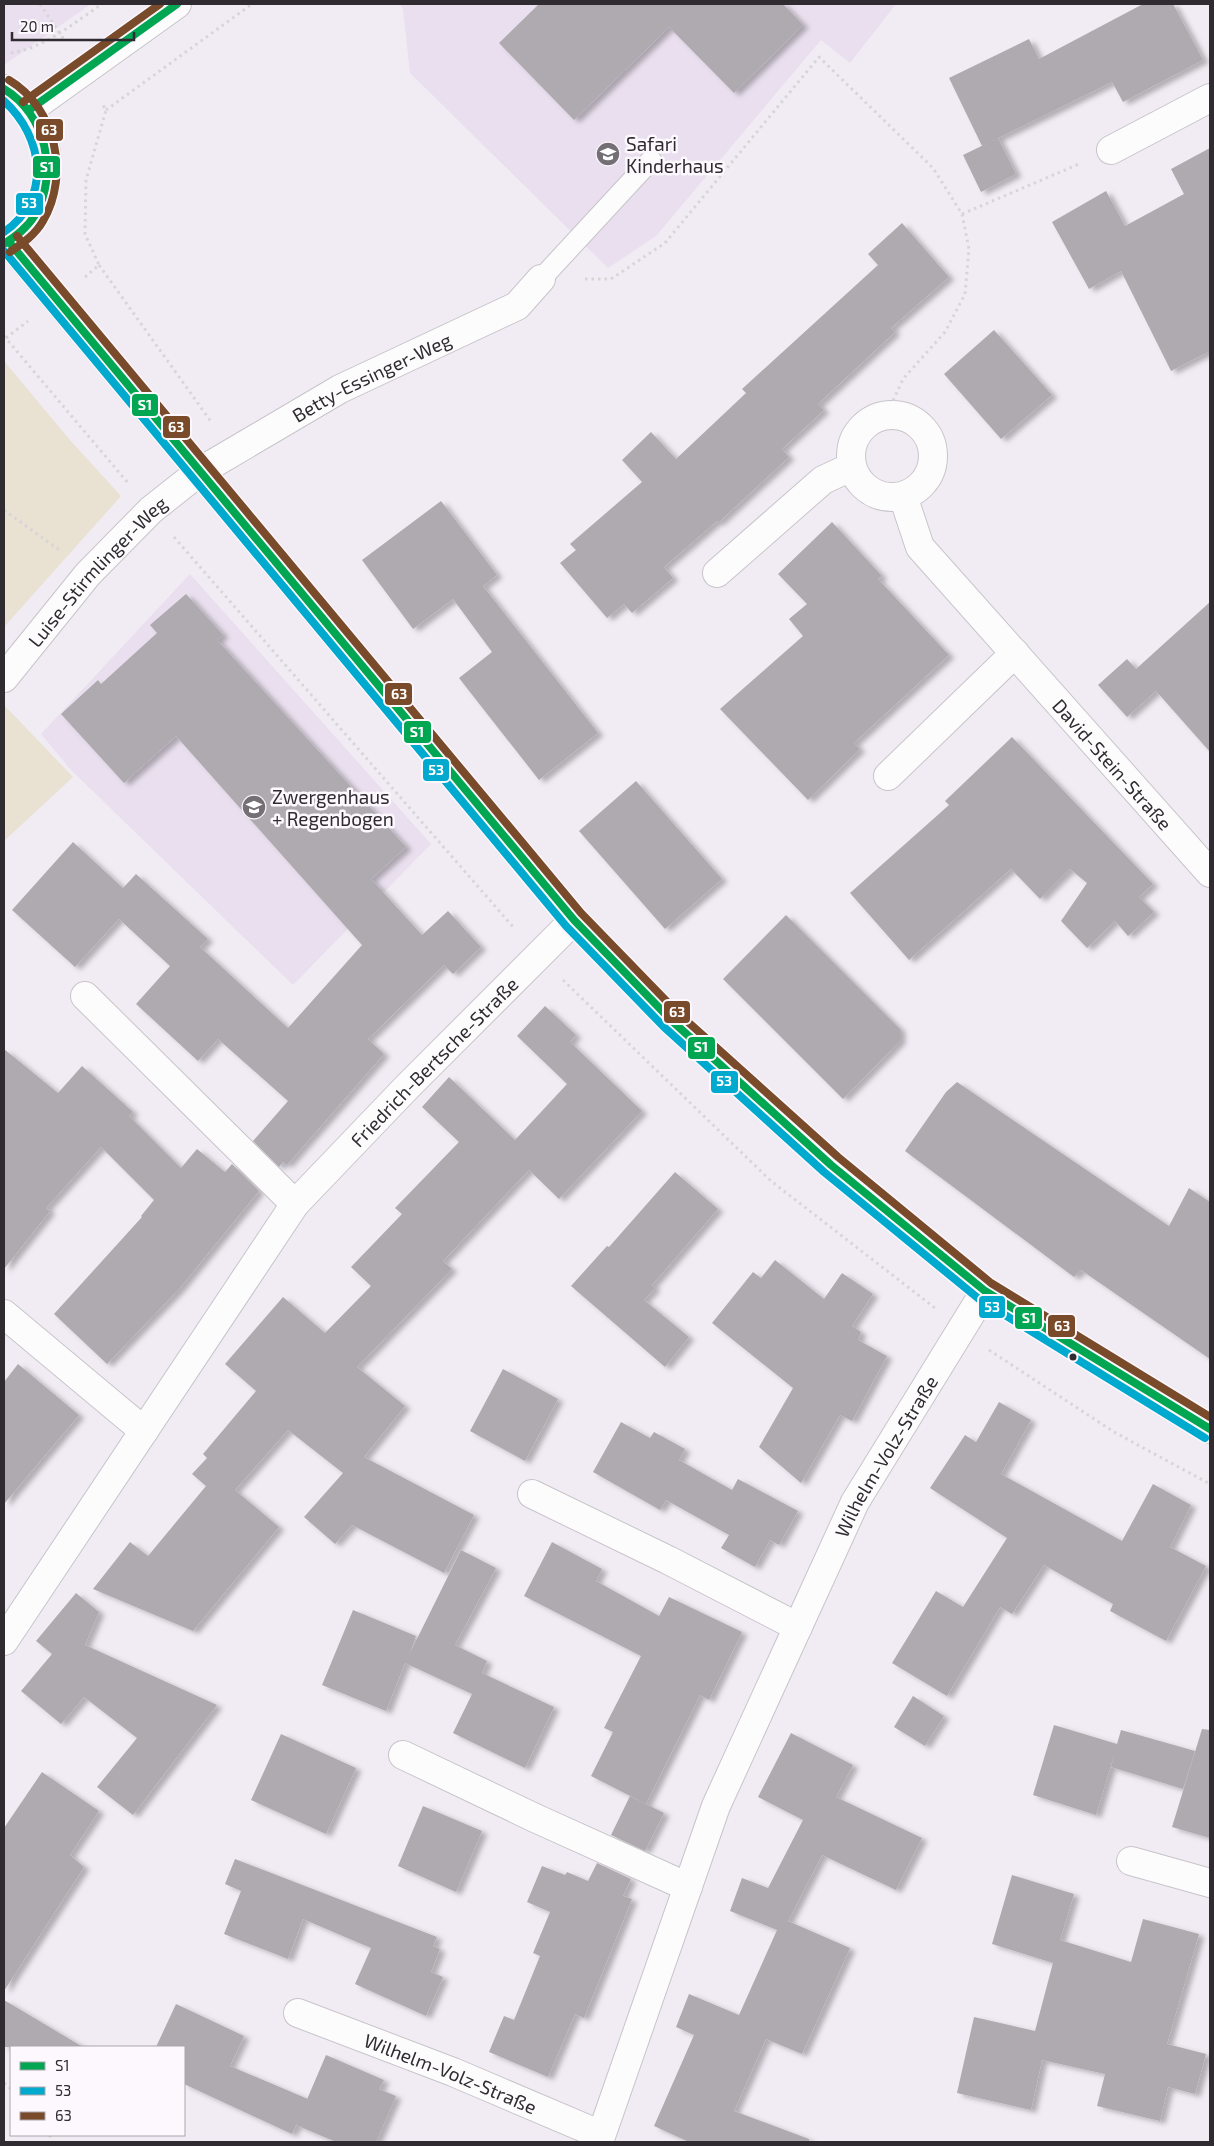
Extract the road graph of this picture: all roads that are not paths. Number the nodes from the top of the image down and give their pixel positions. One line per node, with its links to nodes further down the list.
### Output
1 (177, 4): 4 (street)
2 (4, 89): 4 (street)
3 (1210, 98): 5 (street)
4 (29, 110): 7 (street)
5 (1110, 150)
6 (651, 160): 8 (lane)
7 (6, 243): 10 (street)
8 (542, 279): 10 (street, Betty-Essinger-Weg)
9 (852, 467): 11 (street); 11 (street); 12 (street)
10 (199, 472): 14 (street, Luise-Stirmlinger-Weg); 17 (street)
11 (903, 496): 13 (street, David-Stein-Straße)
12 (717, 573)
13 (1015, 653): 15 (street); 16 (street, David-Stein-Straße)
14 (4, 678)
15 (888, 776)
16 (1210, 873)
17 (574, 920): 19 (street, Friedrich-Bertsche-Straße); 20 (street)
18 (85, 996): 19 (street)
19 (295, 1204): 23 (street, Friedrich-Bertsche-Straße)
20 (985, 1291): 22 (street); 25 (street, Wilhelm-Volz-Straße)
21 (4, 1314): 23 (street)
22 (1207, 1420)
23 (144, 1431): 26 (street, Friedrich-Bertsche-Straße)
24 (532, 1494): 25 (street)
25 (798, 1627): 30 (street, Wilhelm-Volz-Straße)
26 (4, 1641)
27 (403, 1755): 30 (street)
28 (1131, 1861): 29 (street)
29 (1210, 1883)
30 (688, 1887): 32 (street, Wilhelm-Volz-Straße)
31 (298, 2013): 32 (street, Wilhelm-Volz-Straße)
32 (600, 2138)

